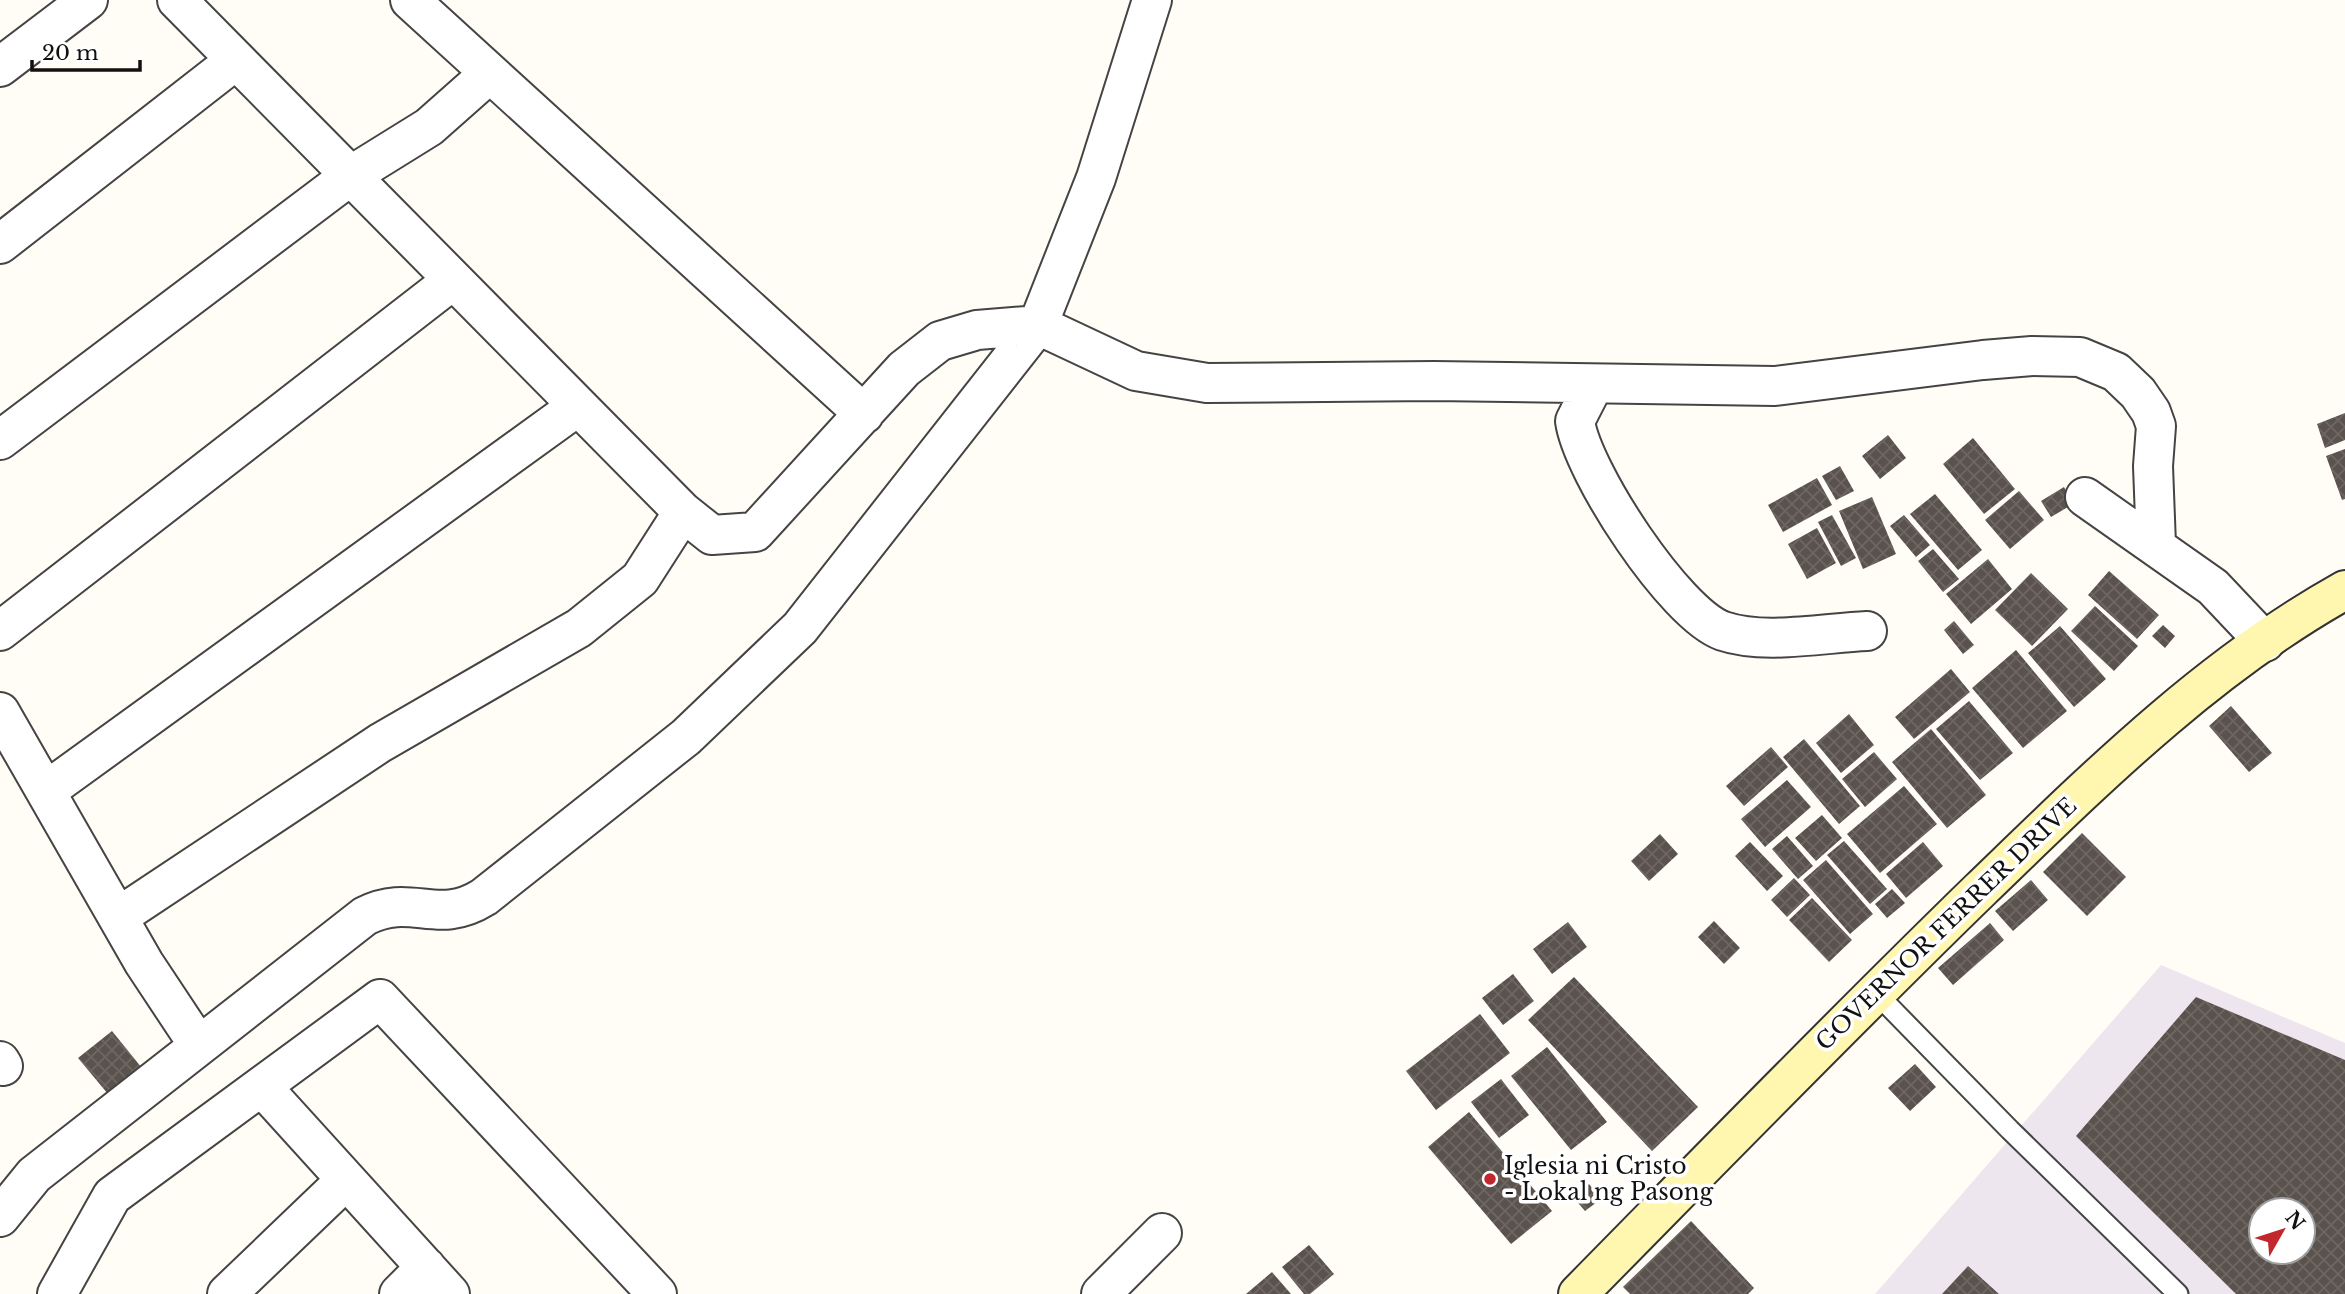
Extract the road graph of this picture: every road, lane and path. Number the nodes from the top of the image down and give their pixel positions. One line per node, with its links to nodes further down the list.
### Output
1 (88, 0): 6 (street)
2 (177, 0): 5 (street)
3 (410, 0): 7 (street)
4 (1152, 0): 11 (street)
5 (236, 60): 8 (street); 9 (street)
6 (0, 67)
7 (489, 73): 8 (street); 14 (street)
8 (350, 176): 10 (street); 15 (street)
9 (0, 244)
10 (453, 280): 13 (street); 20 (street)
11 (1038, 325): 12 (street); 14 (street); 27 (street)
12 (1594, 384): 18 (street); 21 (street)
13 (578, 406): 17 (street); 24 (street)
14 (864, 414): 17 (street)
15 (0, 440)
16 (2085, 497): 18 (street)
17 (683, 512): 25 (street)
18 (2156, 545): 22 (street)
19 (2345, 590): 22 (main road, GOVERNOR FERRER DRIVE)
20 (0, 631)
21 (1867, 631)
22 (2265, 642): 26 (main road, GOVERNOR FERRER DRIVE)
23 (4, 728): 24 (street)
24 (46, 791): 25 (street)
25 (118, 917): 27 (street)
26 (1875, 992): 38 (main road, GOVERNOR FERRER DRIVE); 39 (lane)
27 (199, 1046): 30 (street)
28 (263, 1088): 29 (street); 33 (street); 36 (street)
29 (346, 1180): 32 (street); 34 (street)
30 (0, 1217)
31 (1162, 1233): 37 (street)
32 (438, 1281): 35 (street)
33 (57, 1294)
34 (227, 1294)
35 (399, 1294)
36 (657, 1294)
37 (1101, 1294)
38 (1578, 1294)
39 (2178, 1294)

